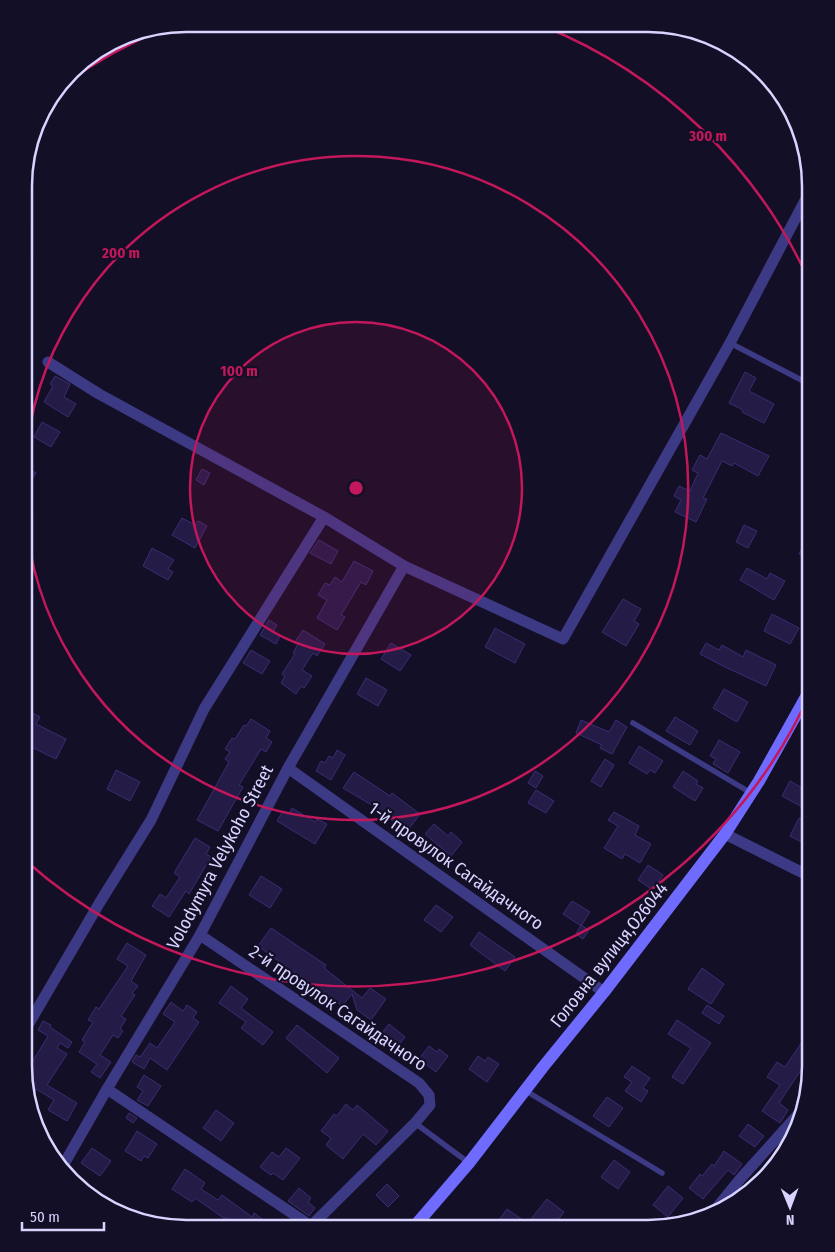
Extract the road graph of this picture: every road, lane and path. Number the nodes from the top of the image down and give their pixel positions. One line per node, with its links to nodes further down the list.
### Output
1 (802, 206): 2 (street)
2 (730, 343): 4 (lane); 6 (street)
3 (48, 362): 5 (street)
4 (802, 380)
5 (324, 517): 6 (street); 15 (street)
6 (404, 566): 9 (street, Volodymyra Velykoho Street)
7 (802, 703): 10 (main road, Головна вулиця,О26044)
8 (633, 724): 10 (lane)
9 (288, 768): 13 (street, Volodymyra Velykoho Street); 14 (street, 1-й провулок Сагайдачного)
10 (750, 793): 11 (main road, Головна вулиця,О26044)
11 (725, 834): 12 (street); 14 (main road, Головна вулиця,О26044)
12 (802, 873)
13 (200, 935): 16 (street, Volodymyra Velykoho Street); 19 (street, 2-й провулок Сагайдачного)
14 (604, 992): 17 (main road, Головна вулиця,О26044)
15 (32, 1018)
16 (107, 1089): 20 (street, Volodymyra Velykoho Street); 24 (street)
17 (526, 1091): 21 (main road, Головна вулиця,О26044); 22 (lane)
18 (792, 1121): 23 (street)
19 (415, 1123): 21 (lane); 25 (street, 2-й провулок Сагайдачного)
20 (66, 1161)
21 (469, 1163): 26 (main road, Головна вулиця,О26044)
22 (662, 1173)
23 (723, 1201)
24 (300, 1220)
25 (317, 1220)
26 (419, 1220)

